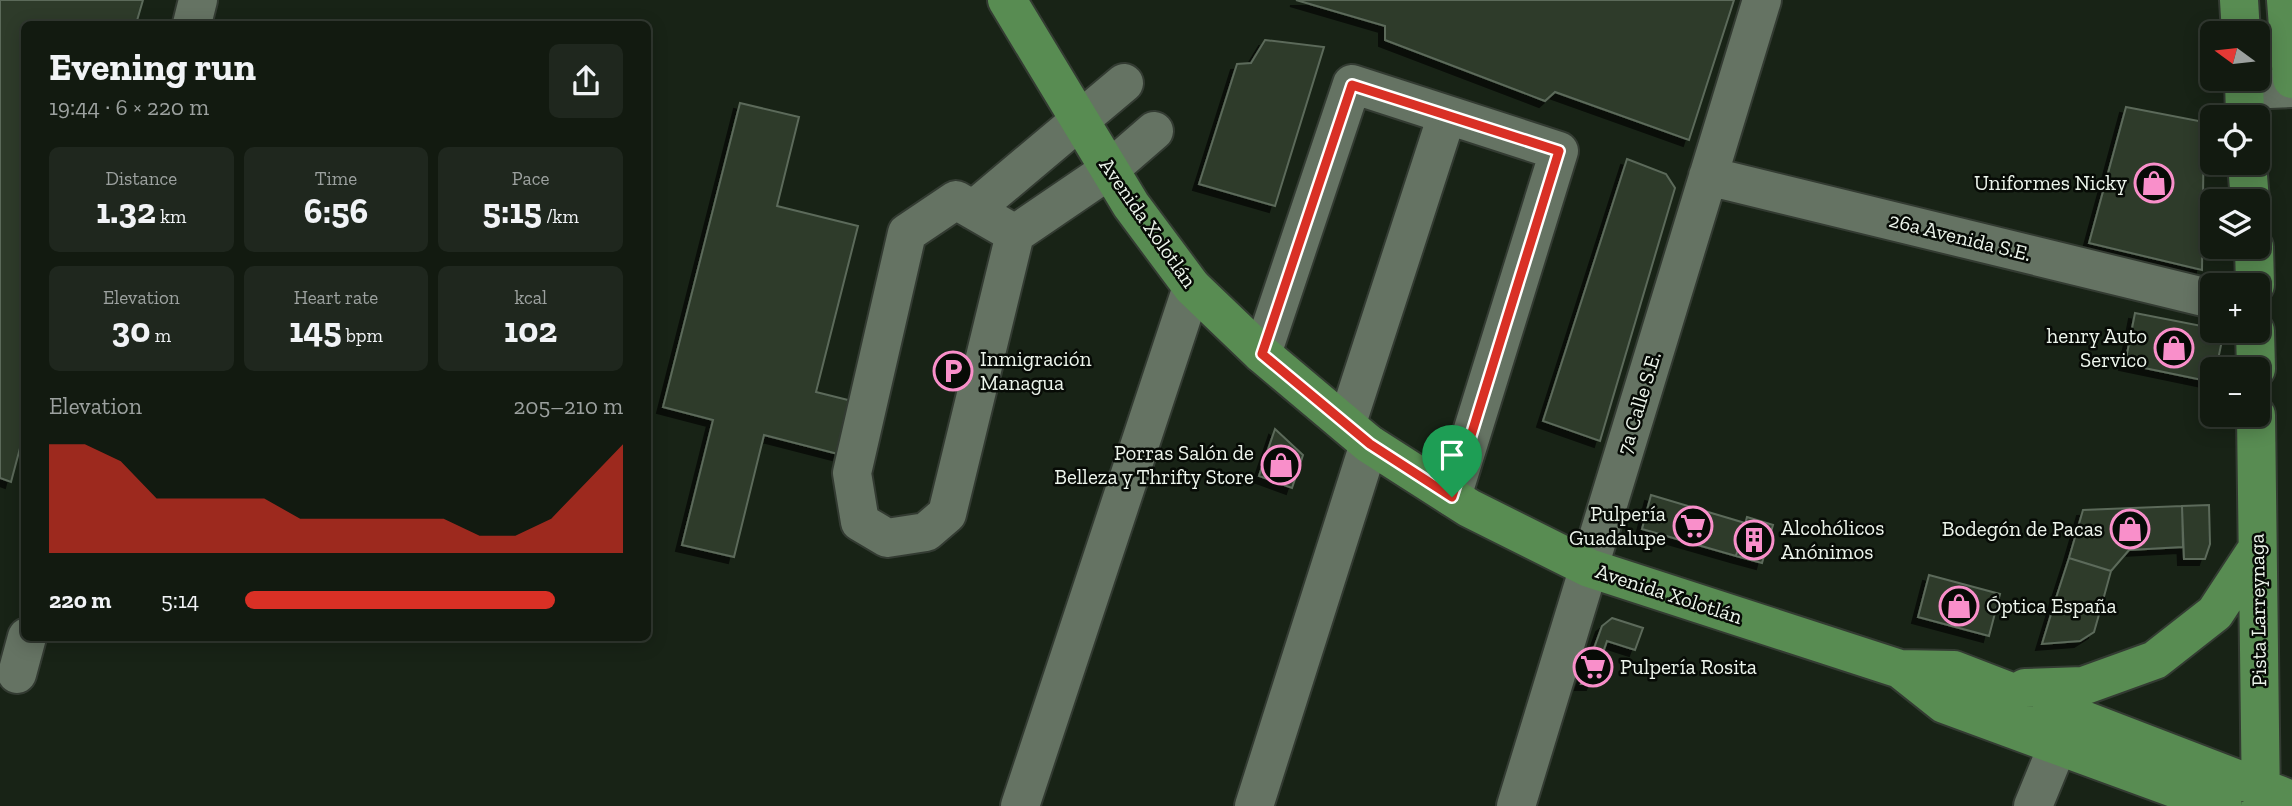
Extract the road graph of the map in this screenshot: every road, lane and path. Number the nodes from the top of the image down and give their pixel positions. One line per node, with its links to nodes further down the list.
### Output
1 (198, 0): 6 (street)
2 (1007, 0): 13 (main road, Avenida Xolotlán)
3 (1762, 0): 16 (street, 7a Calle S.E.)
4 (2239, 0): 7 (main road)
5 (2286, 0): 8 (main road)
6 (193, 21)
7 (2240, 21)
8 (2292, 79)
9 (1124, 83): 13 (street)
10 (2292, 88): 11 (street)
11 (2245, 95)
12 (1447, 115): 21 (street); 23 (street); 24 (street)
13 (1080, 120): 15 (main road, Avenida Xolotlán); 17 (street)
14 (1154, 131): 15 (street)
15 (1109, 170): 18 (street); 19 (main road, Avenida Xolotlán)
16 (1707, 176): 20 (street, 26a Avenida S.E.); 26 (street, 7a Calle S.E.)
17 (973, 210): 18 (street); 18 (street)
18 (1014, 234)
19 (1192, 288): 21 (main road, Avenida Xolotlán); 34 (street)
20 (2200, 296)
21 (1262, 354): 23 (main road, Avenida Xolotlán)
22 (2256, 427): 25 (main road, Pista Larreynaga)
23 (1358, 434): 24 (main road, Avenida Xolotlán); 35 (street)
24 (1452, 497): 26 (main road, Avenida Xolotlán)
25 (2257, 549): 30 (main road); 33 (main road, Pista Larreynaga)
26 (1590, 568): 28 (main road, Avenida Xolotlán); 36 (street, 7a Calle S.E.)
27 (26, 641): 29 (street)
28 (1900, 669): 30 (main road, Avenida Xolotlán); 31 (main road, Avenida Xolotlán)
29 (17, 674)
30 (2007, 689): 33 (main road, Avenida Xolotlán)
31 (2058, 745): 32 (main road, Avenida Xolotlán); 37 (street)
32 (2139, 774): 38 (main road); 39 (main road, Avenida Xolotlán)
33 (2271, 798)
34 (1020, 806)
35 (1254, 806)
36 (1516, 806)
37 (2033, 806)
38 (2177, 806)
39 (2223, 806)

